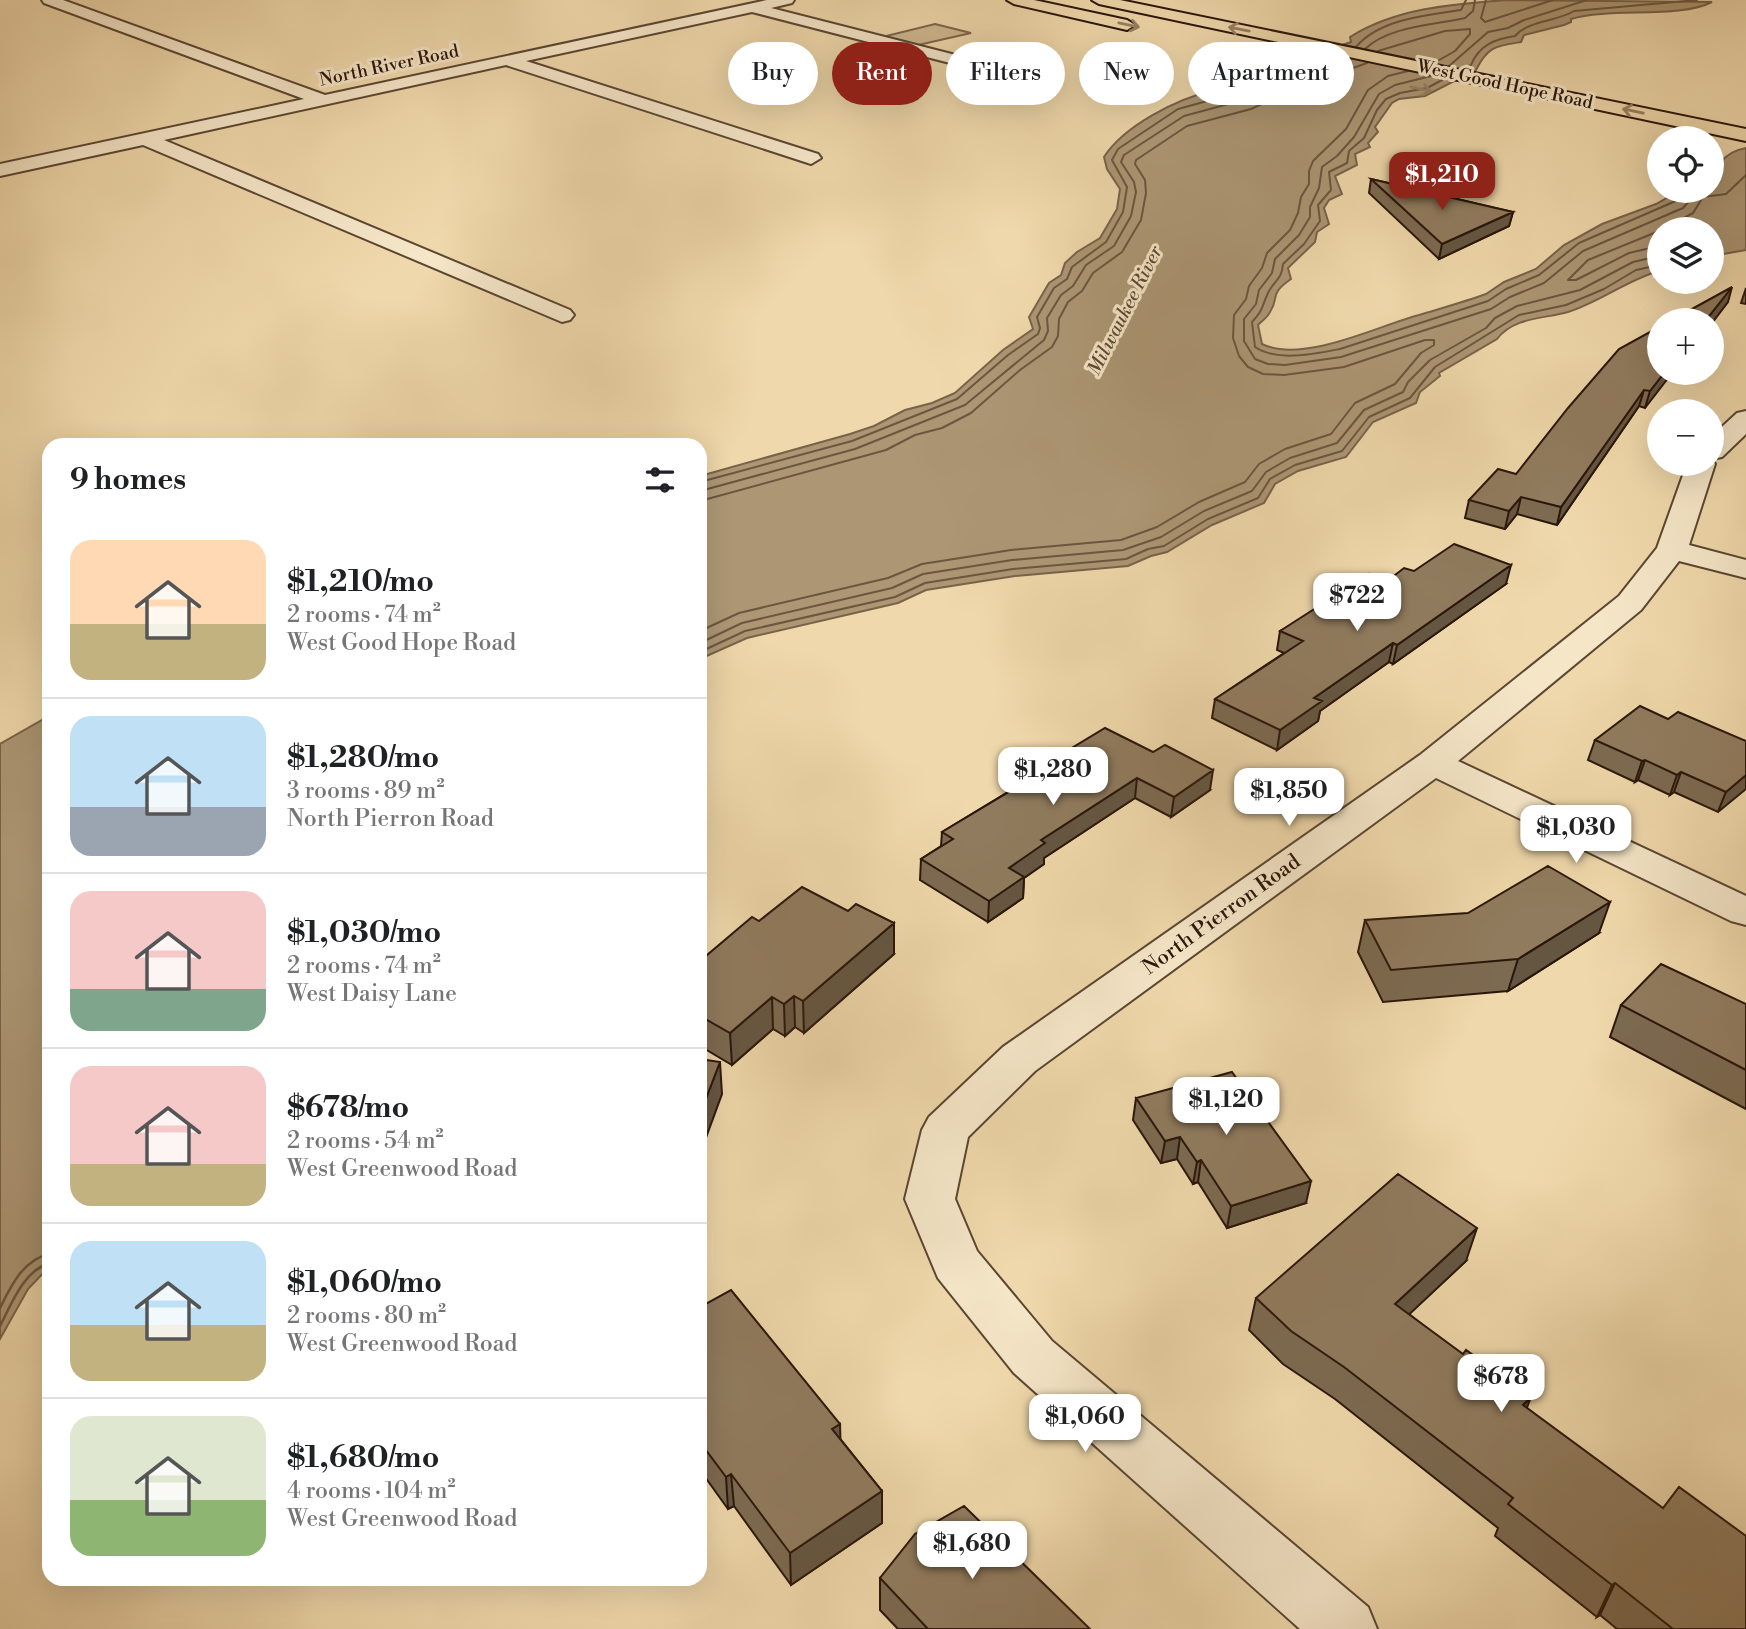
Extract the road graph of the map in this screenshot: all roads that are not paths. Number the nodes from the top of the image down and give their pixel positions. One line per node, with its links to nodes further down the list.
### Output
1 (49, 0): 11 (street)
2 (787, 0): 6 (street, North River Road)
3 (1014, 0): 8 (main road, one-way to 8)
4 (1068, 0): 7 (main road)
5 (1099, 0): 7 (main road, West Good Hope Road)
6 (752, 8): 9 (street); 10 (street, North River Road)
7 (1185, 18): 12 (main road, West Good Hope Road, one-way to 7)
8 (1146, 29)
9 (946, 57)
10 (507, 60): 11 (street, North River Road); 14 (street)
11 (323, 100): 13 (street, North River Road)
12 (1746, 135)
13 (145, 139): 15 (street, North River Road); 16 (street)
14 (811, 158)
15 (0, 170)
16 (562, 315)
17 (1746, 419): 18 (street)
18 (1724, 440)
19 (1697, 476): 20 (street, North Pierron Road)
20 (1672, 550): 21 (street); 22 (street, North Pierron Road)
21 (1746, 569)
22 (1433, 763): 23 (street); 24 (street, North Pierron Road)
23 (1746, 912)
24 (1346, 1629)

